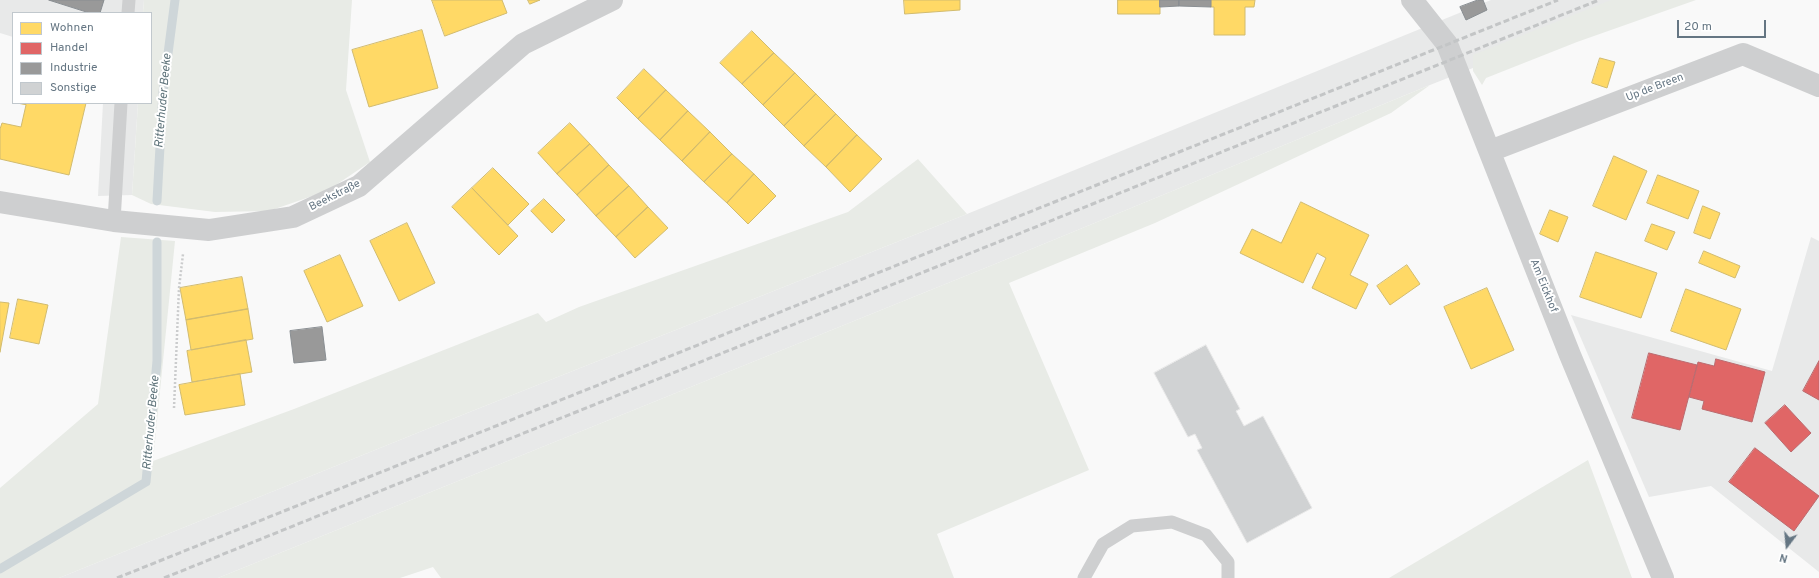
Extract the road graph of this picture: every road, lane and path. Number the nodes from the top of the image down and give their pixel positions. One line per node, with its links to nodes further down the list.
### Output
1 (129, 0): 4 (lane)
2 (612, 0): 10 (street, Beekstraße)
3 (1412, 0): 7 (street, Am Eickhof)
4 (128, 12)
5 (1819, 86): 7 (street, Up de Breen)
6 (121, 104): 9 (lane)
7 (1490, 151): 14 (street, Am Eickhof)
8 (0, 202): 9 (street, Beekstraße)
9 (114, 221): 10 (street, Beekstraße)
10 (186, 227): 11 (path)
11 (174, 408)
12 (1084, 578): 13 (lane)
13 (1228, 578)
14 (1662, 578)

